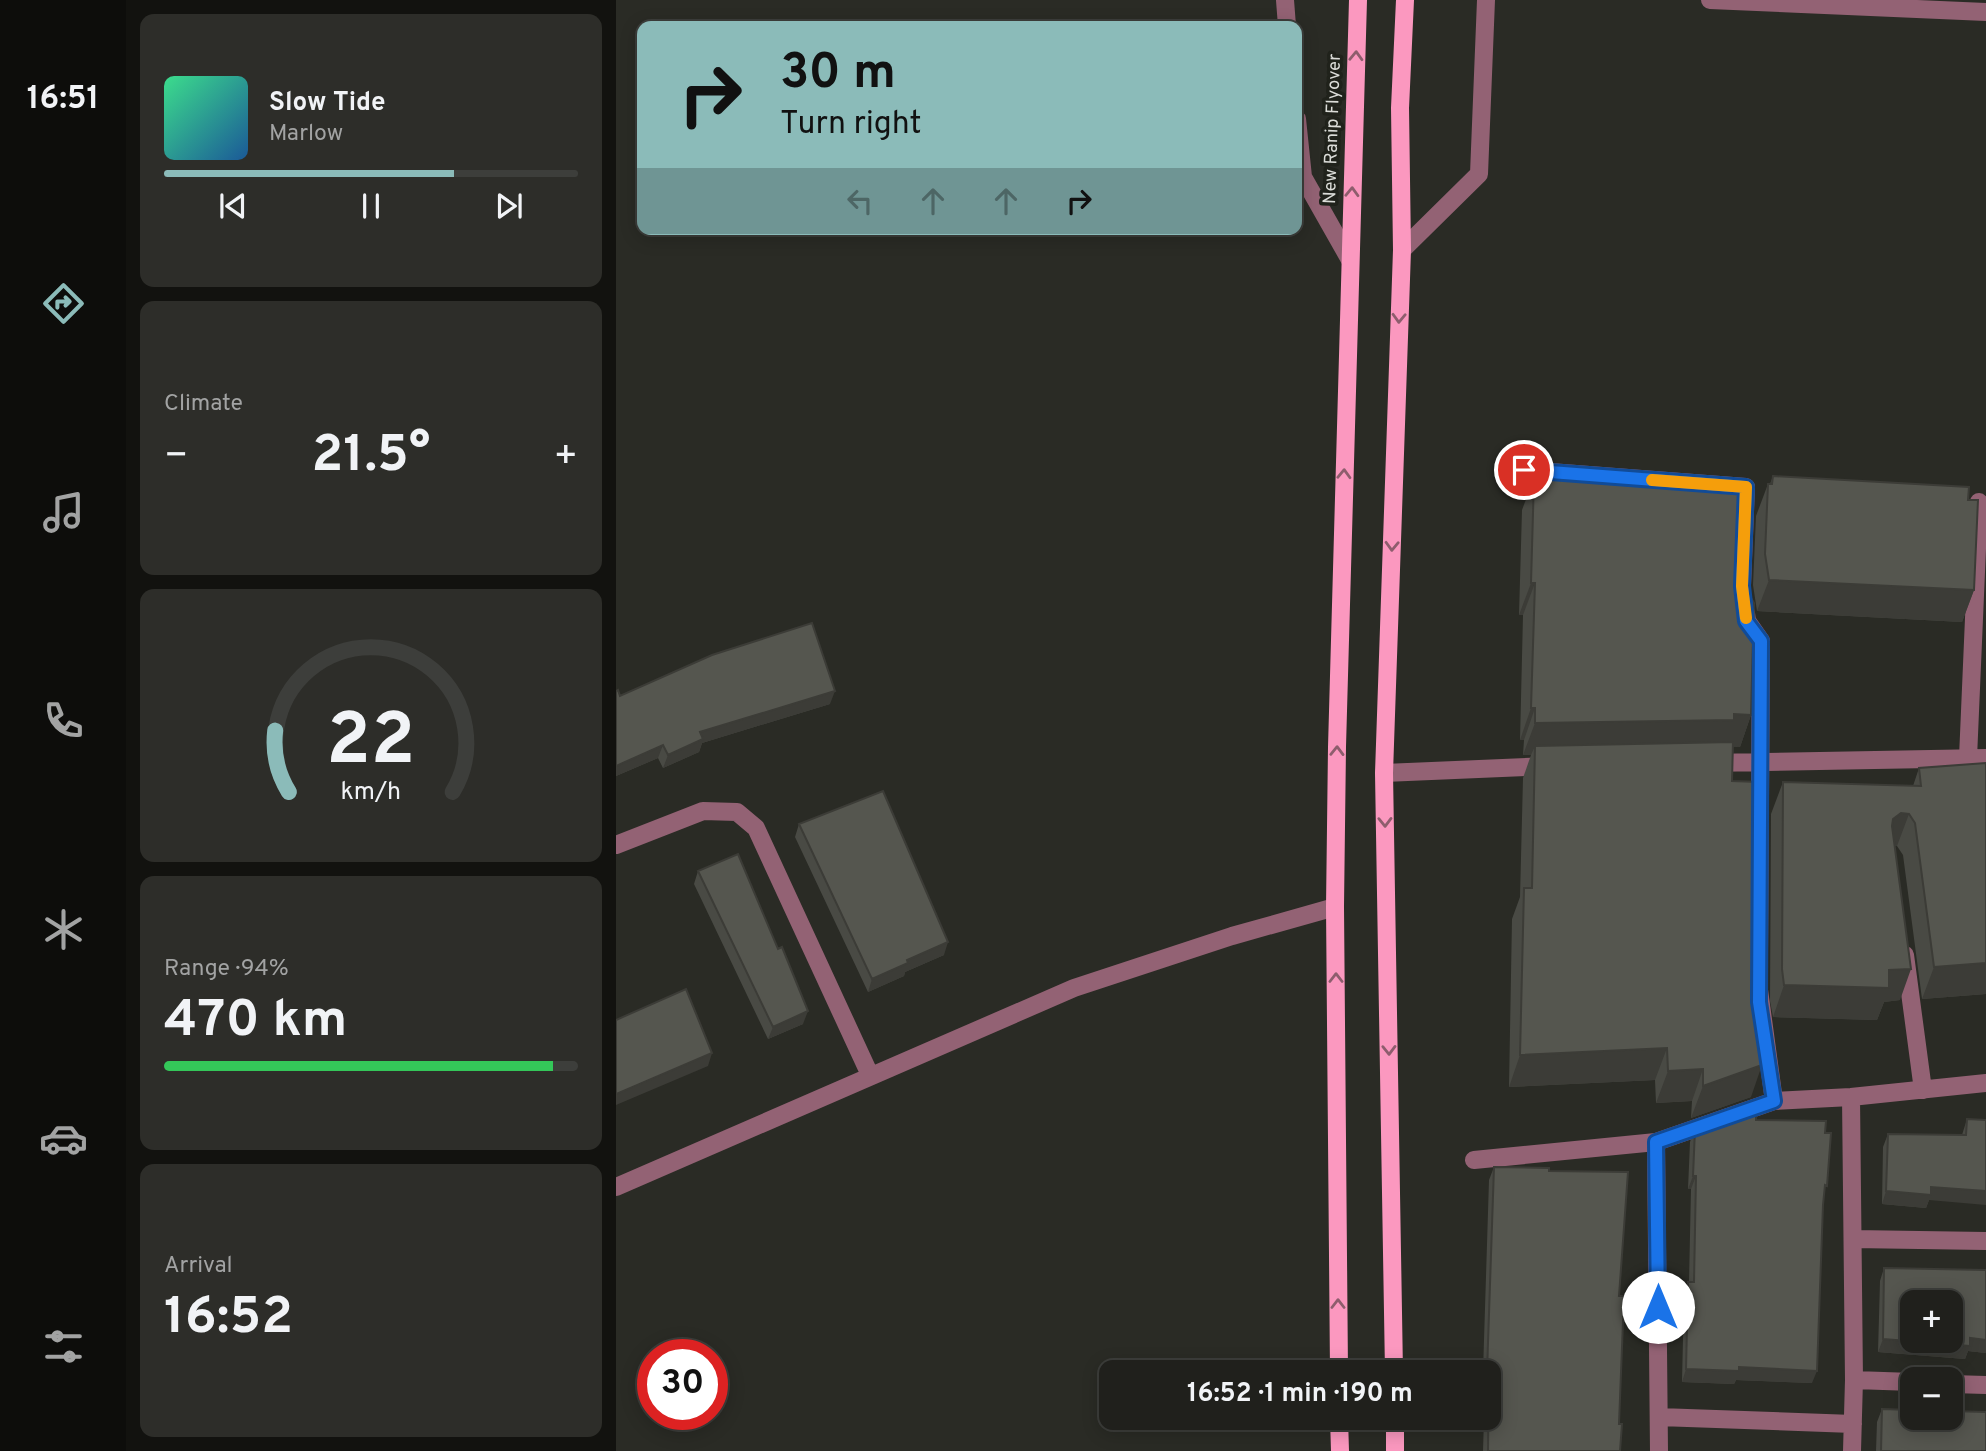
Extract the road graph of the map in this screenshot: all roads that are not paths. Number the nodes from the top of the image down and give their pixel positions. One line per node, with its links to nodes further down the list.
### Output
1 (1285, 0): 8 (street)
2 (1358, 0): 11 (main road, New Ranip Flyover, one-way to 2)
3 (1405, 0): 10 (main road)
4 (1486, 0): 10 (street)
5 (1710, 0): 6 (street)
6 (1785, 1): 7 (street)
7 (1986, 12)
8 (1287, 21)
9 (1302, 167): 11 (street)
10 (1402, 250): 18 (main road, one-way to 18)
11 (1350, 260): 20 (main road, New Ranip Flyover, one-way to 11)
12 (1524, 470): 15 (street)
13 (1977, 502): 14 (street)
14 (1977, 758): 15 (street)
15 (1761, 762): 16 (street); 26 (street)
16 (1693, 764)
17 (1570, 766): 18 (street)
18 (1384, 773): 33 (main road, one-way to 33)
19 (616, 845): 22 (street)
20 (1335, 907): 22 (street); 32 (main road, New Ranip Flyover, one-way to 20)
21 (1903, 939): 24 (street)
22 (870, 1075): 29 (street)
23 (1986, 1083): 24 (street)
24 (1923, 1090): 25 (street)
25 (1851, 1097): 26 (street); 30 (street)
26 (1774, 1101): 27 (street)
27 (1656, 1142): 28 (street); 38 (street)
28 (1474, 1160)
29 (616, 1187)
30 (1853, 1239): 31 (street); 34 (street)
31 (1986, 1241)
32 (1339, 1360)
33 (1394, 1360)
34 (1854, 1380): 35 (street); 39 (street)
35 (1900, 1382)
36 (1963, 1384): 37 (street)
37 (1986, 1385)
38 (1659, 1417): 39 (street); 44 (street)
39 (1853, 1424): 45 (street)
40 (1339, 1430): 42 (main road)
41 (1395, 1430): 43 (main road)
42 (1340, 1451)
43 (1395, 1451)
44 (1659, 1451)
45 (1852, 1451)

